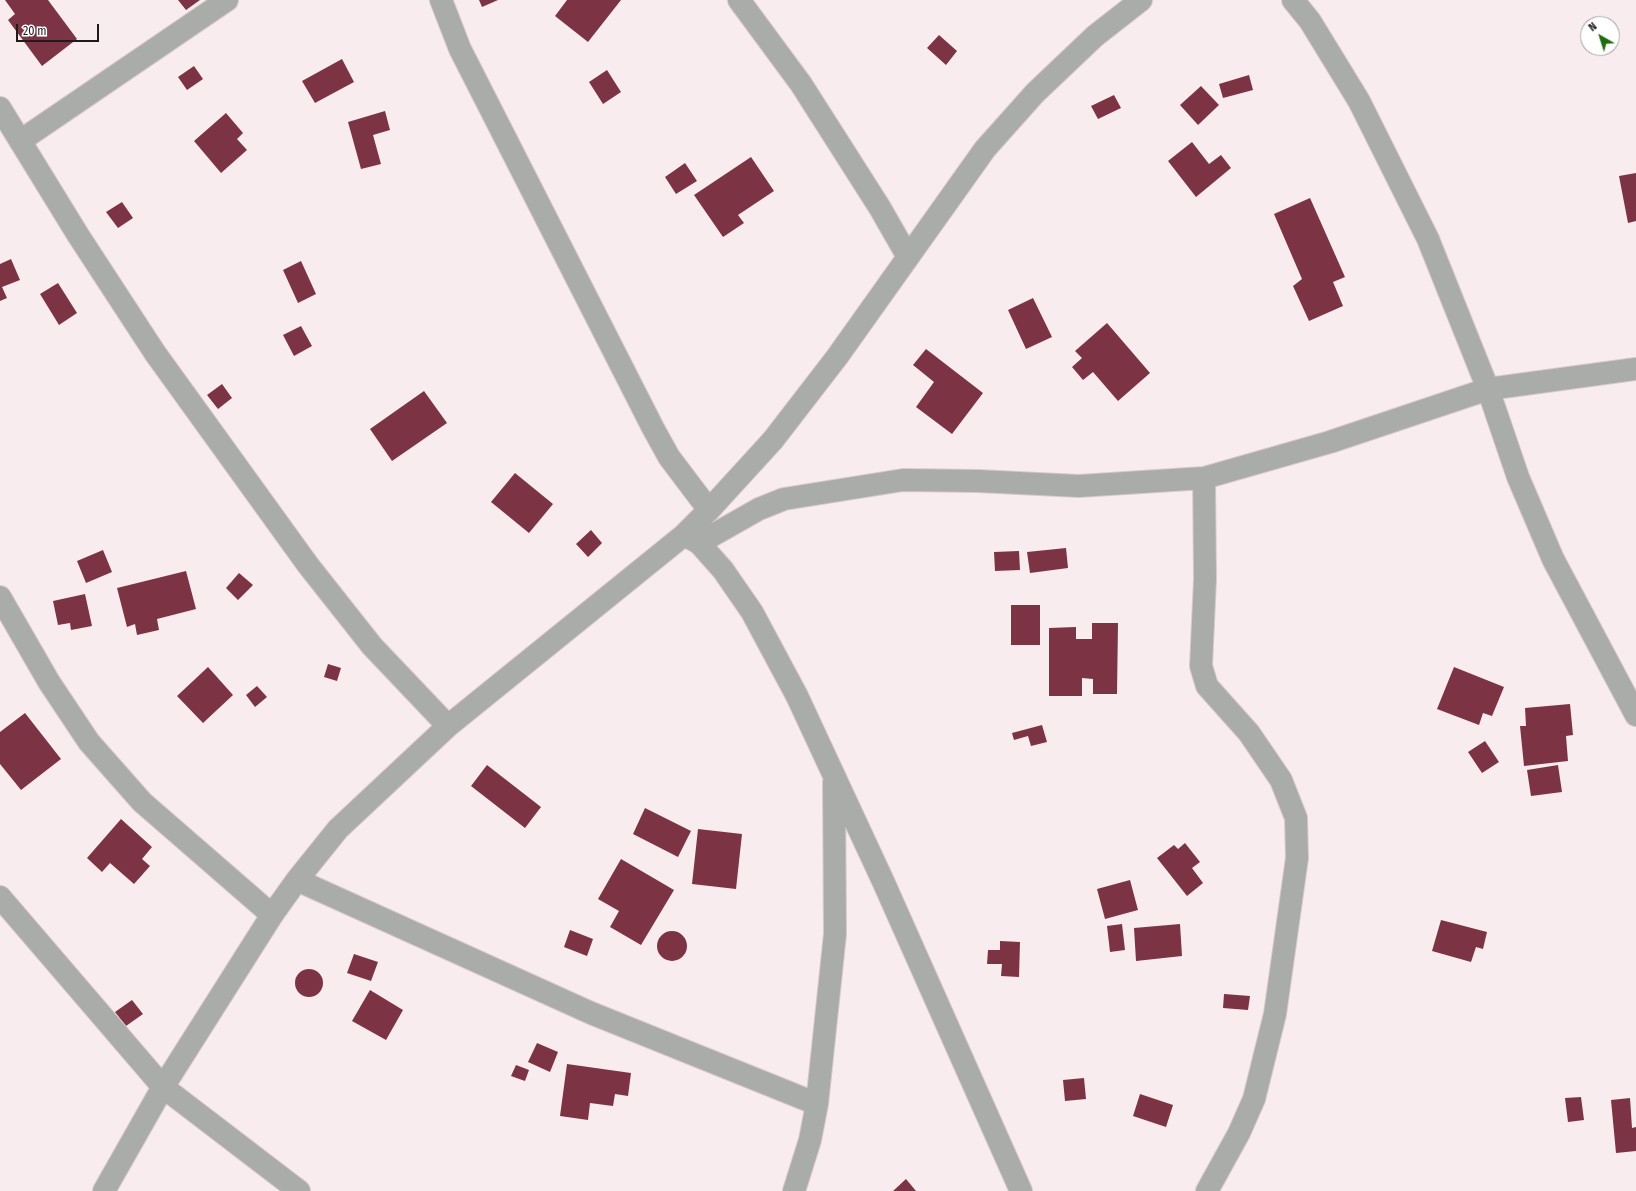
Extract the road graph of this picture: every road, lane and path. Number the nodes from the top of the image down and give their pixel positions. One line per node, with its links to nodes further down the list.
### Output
1 (228, 0): 7 (street)
2 (441, 0): 12 (street)
3 (739, 0): 8 (street)
4 (1141, 0): 8 (street)
5 (1293, 0): 10 (street)
6 (0, 108): 7 (street)
7 (20, 141): 16 (street)
8 (908, 257): 12 (street)
9 (1636, 369): 10 (street)
10 (1488, 389): 11 (street); 15 (street)
11 (1204, 478): 13 (street); 27 (street)
12 (709, 510): 13 (street)
13 (692, 539): 16 (street); 17 (street)
14 (0, 597): 20 (street)
15 (1636, 716)
16 (448, 726): 18 (street)
17 (834, 778): 22 (street); 26 (street)
18 (297, 880): 20 (street); 22 (street)
19 (0, 897): 21 (street)
20 (272, 916): 21 (street)
21 (163, 1087): 23 (street); 24 (street)
22 (818, 1104): 25 (street)
23 (104, 1191)
24 (299, 1191)
25 (794, 1191)
26 (1021, 1191)
27 (1207, 1191)

